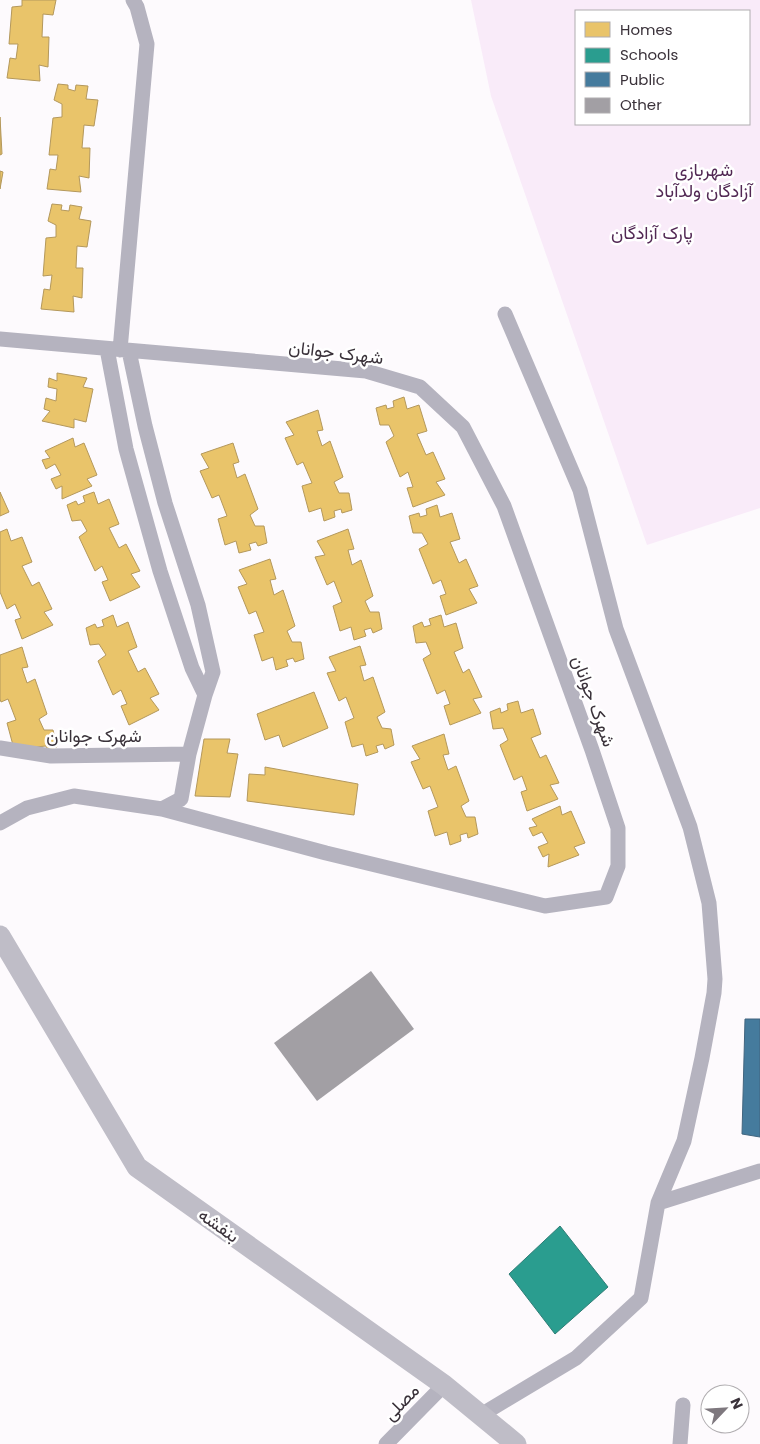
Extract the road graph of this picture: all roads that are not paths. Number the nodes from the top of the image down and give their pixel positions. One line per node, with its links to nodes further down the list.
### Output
1 (133, 0): 4 (street)
2 (505, 314): 14 (street)
3 (0, 339): 4 (street, شهرک جوانان)
4 (119, 350): 5 (street); 6 (street); 10 (street, شهرک جوانان)
5 (191, 584): 6 (street); 7 (street)
6 (166, 588): 7 (street)
7 (205, 695): 9 (street)
8 (0, 748): 9 (street, شهرک جوانان)
9 (189, 754): 10 (street)
10 (162, 809): 11 (street, شهرک جوانان)
11 (0, 823)
12 (0, 936): 15 (street, بنفشه)
13 (760, 1171): 14 (street)
14 (658, 1203): 17 (street)
15 (444, 1385): 17 (street, بنفشه); 18 (street, مصلی)
16 (683, 1405): 20 (street)
17 (480, 1415): 19 (street, بنفشه)
18 (386, 1444)
19 (516, 1444)
20 (680, 1444)

